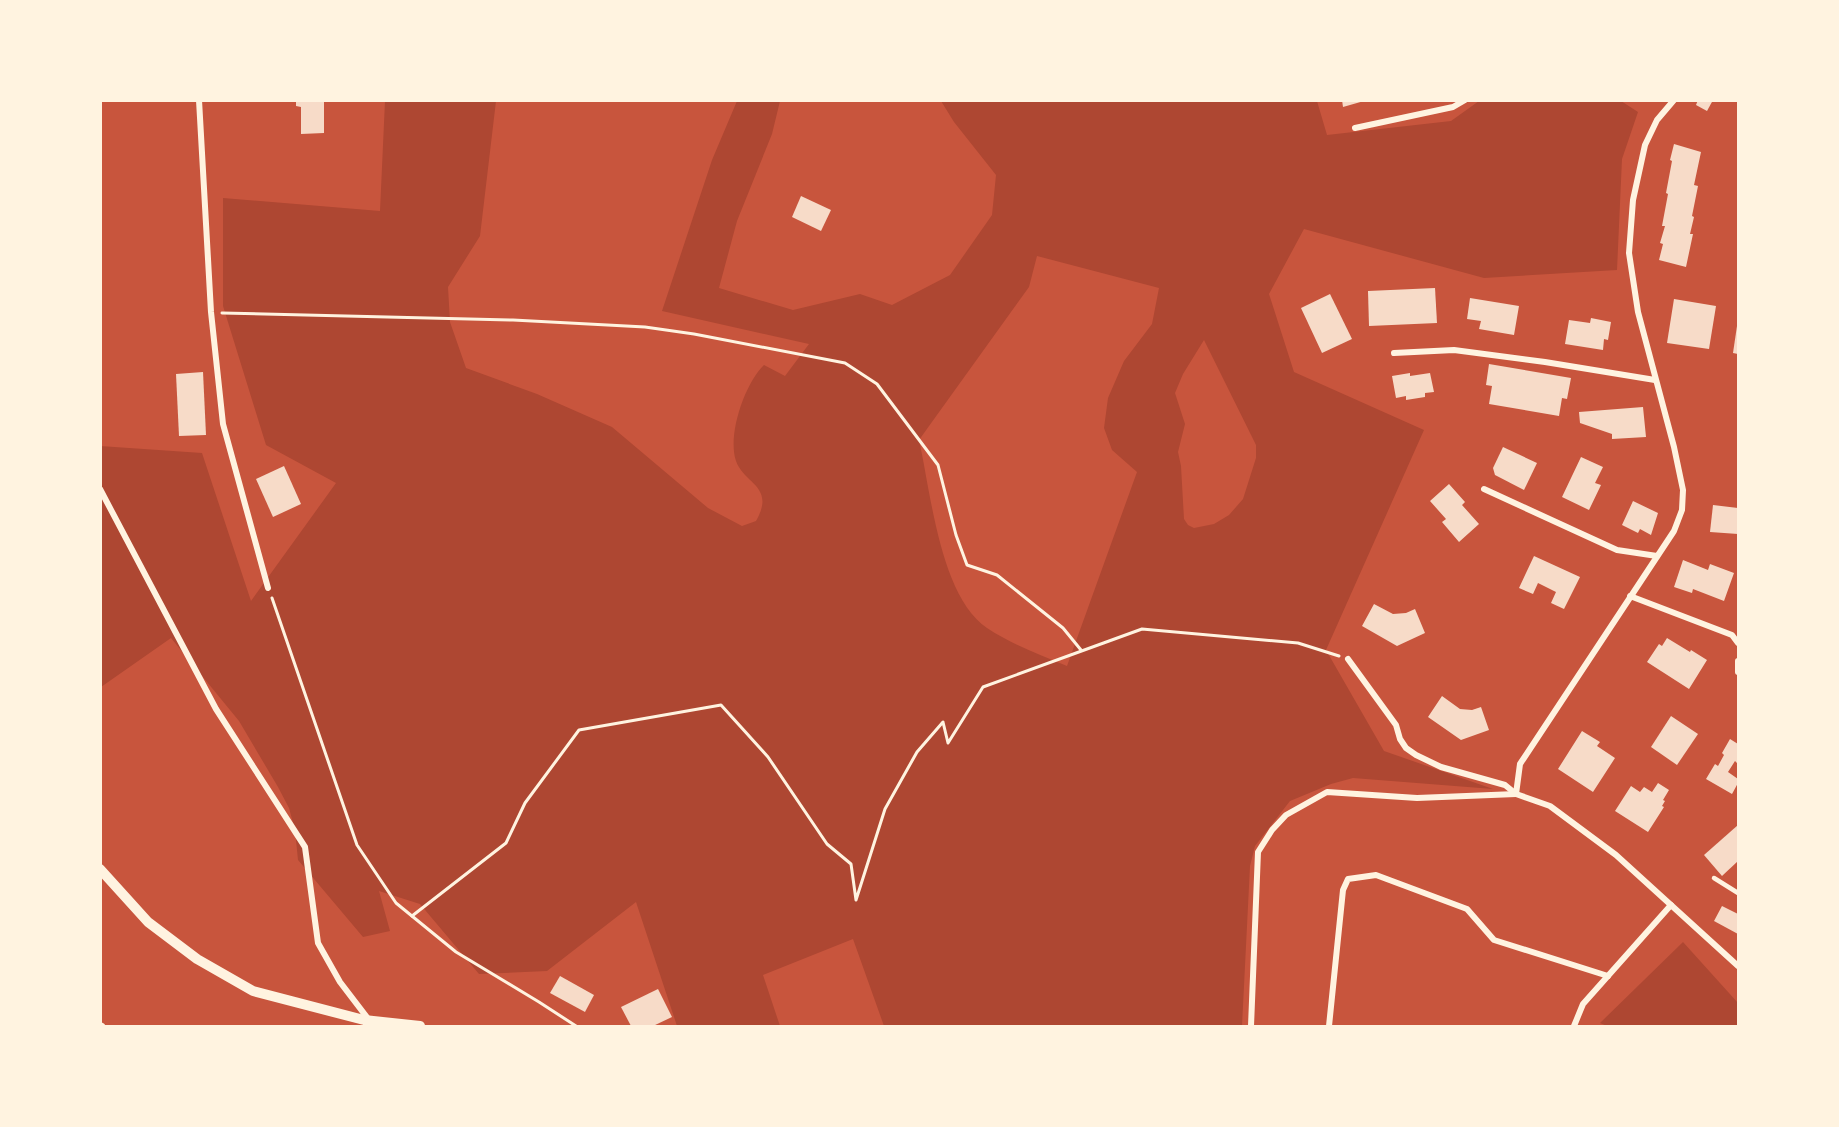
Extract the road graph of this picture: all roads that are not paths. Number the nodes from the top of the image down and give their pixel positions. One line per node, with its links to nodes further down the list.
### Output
1 (199, 100): 10 (street)
2 (1465, 100): 4 (street)
3 (1674, 100): 6 (street)
4 (1355, 128)
5 (1395, 353): 6 (street)
6 (1655, 380): 9 (street)
7 (100, 489): 23 (street)
8 (1484, 489): 9 (street)
9 (1657, 556): 11 (street)
10 (268, 588)
11 (1630, 596): 12 (street); 16 (street)
12 (1738, 643)
13 (1348, 659): 16 (street)
14 (1738, 661): 15 (street)
15 (1738, 672)
16 (1516, 794): 20 (street); 25 (street)
17 (100, 869): 23 (street)
18 (1714, 878): 19 (lane)
19 (1738, 893)
20 (1671, 905): 21 (street); 22 (street)
21 (1738, 966)
22 (1608, 976): 26 (street); 27 (street)
23 (364, 1022): 24 (street)
24 (420, 1026)
25 (1251, 1026)
26 (1329, 1026)
27 (1574, 1026)

